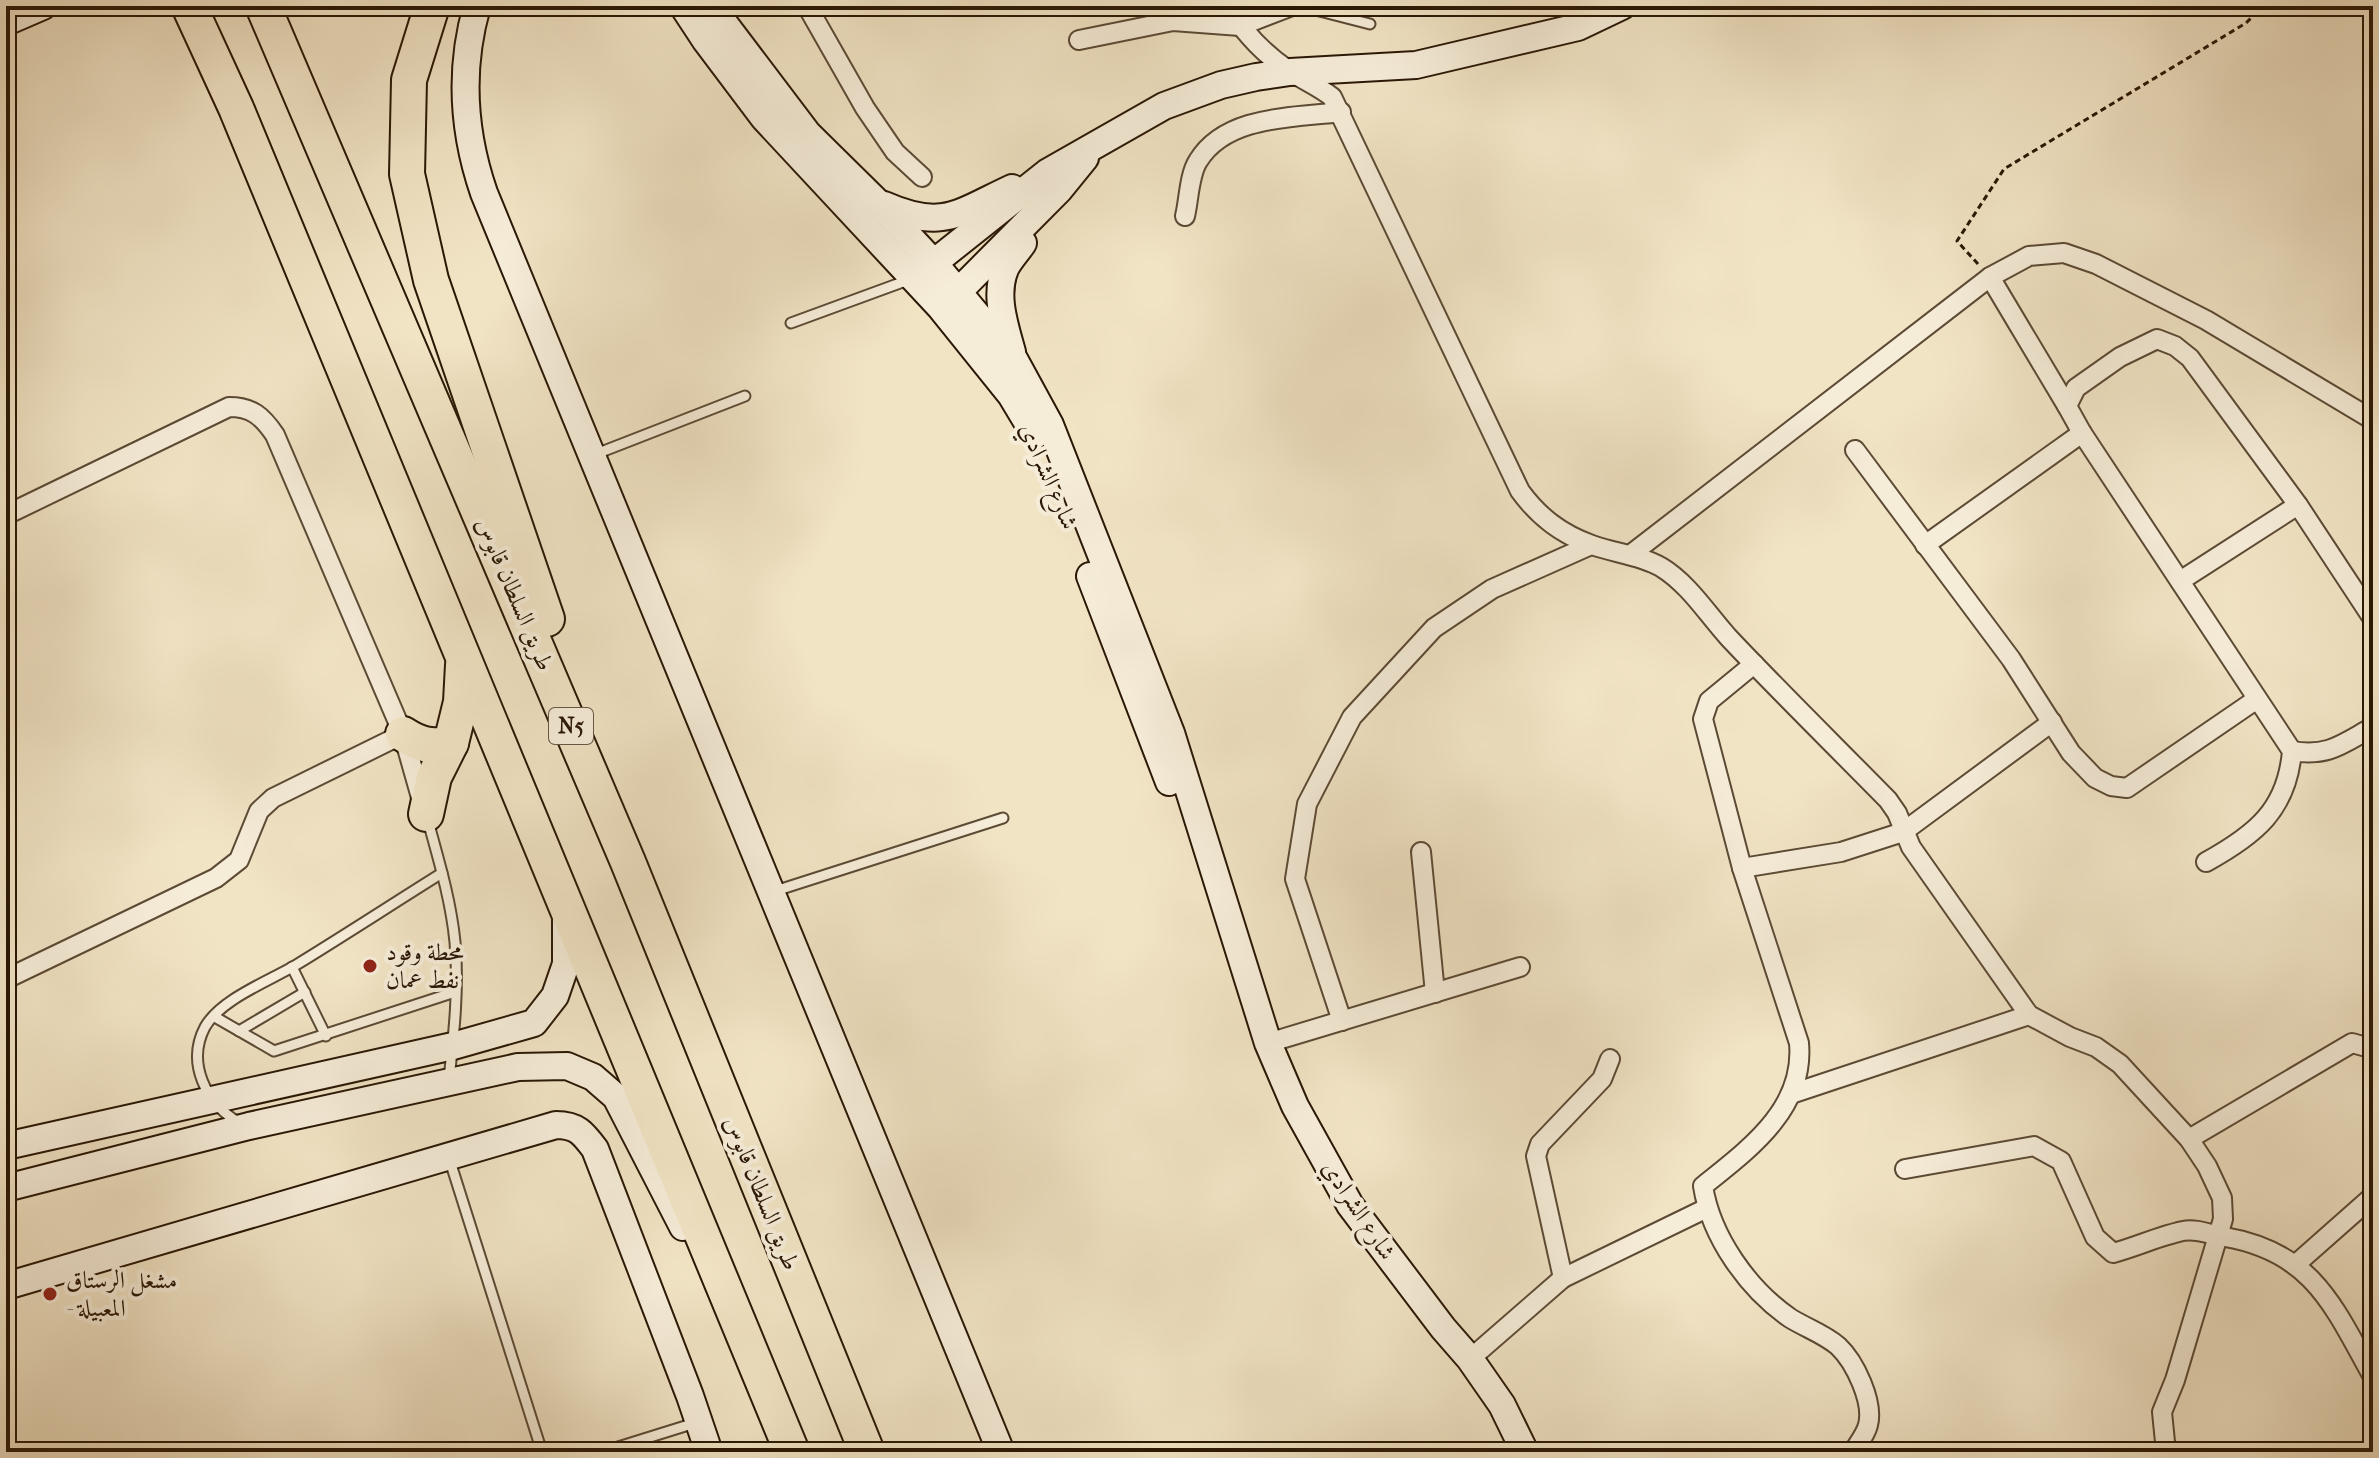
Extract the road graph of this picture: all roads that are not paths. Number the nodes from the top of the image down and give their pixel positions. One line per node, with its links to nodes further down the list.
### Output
1 (43, 6): 14 (street)
2 (181, 6): 19 (highway)
3 (189, 6): 19 (highway)
4 (263, 6): 55 (highway, طريق السلطان قابوس / N5)
5 (432, 6): 55 (highway)
6 (477, 6): 35 (street)
7 (683, 6): 25 (street, شارع الشرادي)
8 (711, 6): 23 (street, شارع الشرادي)
9 (807, 6): 21 (street)
10 (1228, 6): 16 (street)
11 (1292, 6): 16 (street)
12 (1300, 6): 15 (lane)
13 (1622, 6): 18 (street)
14 (6, 22)
15 (1370, 24)
16 (1240, 26): 17 (street); 18 (street)
17 (1079, 40)
18 (1290, 72): 20 (street); 22 (street)
19 (236, 108): 43 (highway)
20 (1341, 112): 24 (street); 38 (street)
21 (922, 177)
22 (1053, 181): 23 (street); 25 (street); 27 (street); 29 (street)
23 (877, 202): 25 (street, شارع الشرادي)
24 (1185, 216)
25 (924, 270): 27 (street, شارع الشرادي); 28 (lane)
26 (1990, 277): 31 (street); 32 (street); 40 (street)
27 (950, 300): 29 (street, شارع الشرادي); 61 (street, شارع الشرادي)
28 (791, 323)
29 (1014, 359): 61 (street, شارع الشرادي)
30 (745, 396): 35 (lane)
31 (2067, 406): 33 (street); 36 (street)
32 (2373, 420)
33 (2082, 433): 39 (street); 41 (street)
34 (1855, 450): 39 (street)
35 (592, 455): 59 (street)
36 (2298, 505): 41 (street); 42 (street)
37 (6, 515): 48 (street)
38 (1591, 545): 40 (street); 70 (street)
39 (1925, 545): 46 (street)
40 (1630, 555): 44 (street)
41 (2180, 581): 45 (street)
42 (2373, 619)
43 (463, 657): 49 (highway); 60 (highway)
44 (1754, 664): 53 (street); 57 (street)
45 (2257, 699): 46 (street); 50 (street)
46 (2052, 722): 53 (street)
47 (2373, 727): 50 (street)
48 (403, 734): 49 (highway); 51 (street); 64 (street)
49 (451, 743): 51 (highway)
50 (2292, 751): 56 (street)
51 (426, 814): 58 (lane)
52 (1003, 818): 59 (lane)
53 (1903, 832): 57 (street); 68 (street)
54 (1421, 852): 67 (street)
55 (628, 862): 100 (highway, طريق السلطان قابوس / N5)
56 (2206, 862)
57 (1742, 868): 78 (street)
58 (442, 873): 62 (lane); 66 (lane)
59 (769, 893): 101 (street)
60 (566, 904): 74 (street); 94 (highway)
61 (1237, 944): 73 (street, شارع الشرادي)
62 (292, 967): 65 (lane); 69 (lane)
63 (1520, 967): 67 (street)
64 (6, 979)
65 (305, 992): 71 (lane); 72 (lane)
66 (455, 992): 72 (lane); 74 (lane)
67 (1435, 993): 70 (street)
68 (2029, 1015): 78 (street); 81 (street)
69 (215, 1017): 71 (lane); 79 (lane)
70 (1342, 1021): 73 (street)
71 (239, 1031): 72 (lane)
72 (326, 1036)
73 (1268, 1043): 92 (street, شارع الشرادي)
74 (453, 1046): 77 (lane); 79 (street)
75 (2373, 1054): 81 (street)
76 (1610, 1059): 90 (street)
77 (448, 1084): 80 (street); 94 (street)
78 (1791, 1094): 87 (street)
79 (211, 1099): 80 (lane); 82 (street)
80 (249, 1126): 85 (street)
81 (2189, 1139): 88 (street)
82 (6, 1146)
83 (449, 1157): 91 (street); 95 (street); 96 (lane)
84 (1905, 1169): 88 (street)
85 (6, 1188)
86 (2373, 1196): 89 (street)
87 (1707, 1208): 90 (street); 103 (street)
88 (2219, 1236): 89 (street); 104 (street)
89 (2295, 1265): 93 (street)
90 (1563, 1278): 92 (street)
91 (6, 1286)
92 (1470, 1359): 102 (street, شارع الشرادي)
93 (2373, 1377)
94 (778, 1418): 99 (highway)
95 (699, 1422): 97 (lane); 98 (street)
96 (542, 1452)
97 (602, 1452)
98 (709, 1452)
99 (792, 1452)
100 (867, 1452)
101 (1001, 1452)
102 (1525, 1452)
103 (1853, 1452)
104 (2166, 1452)

